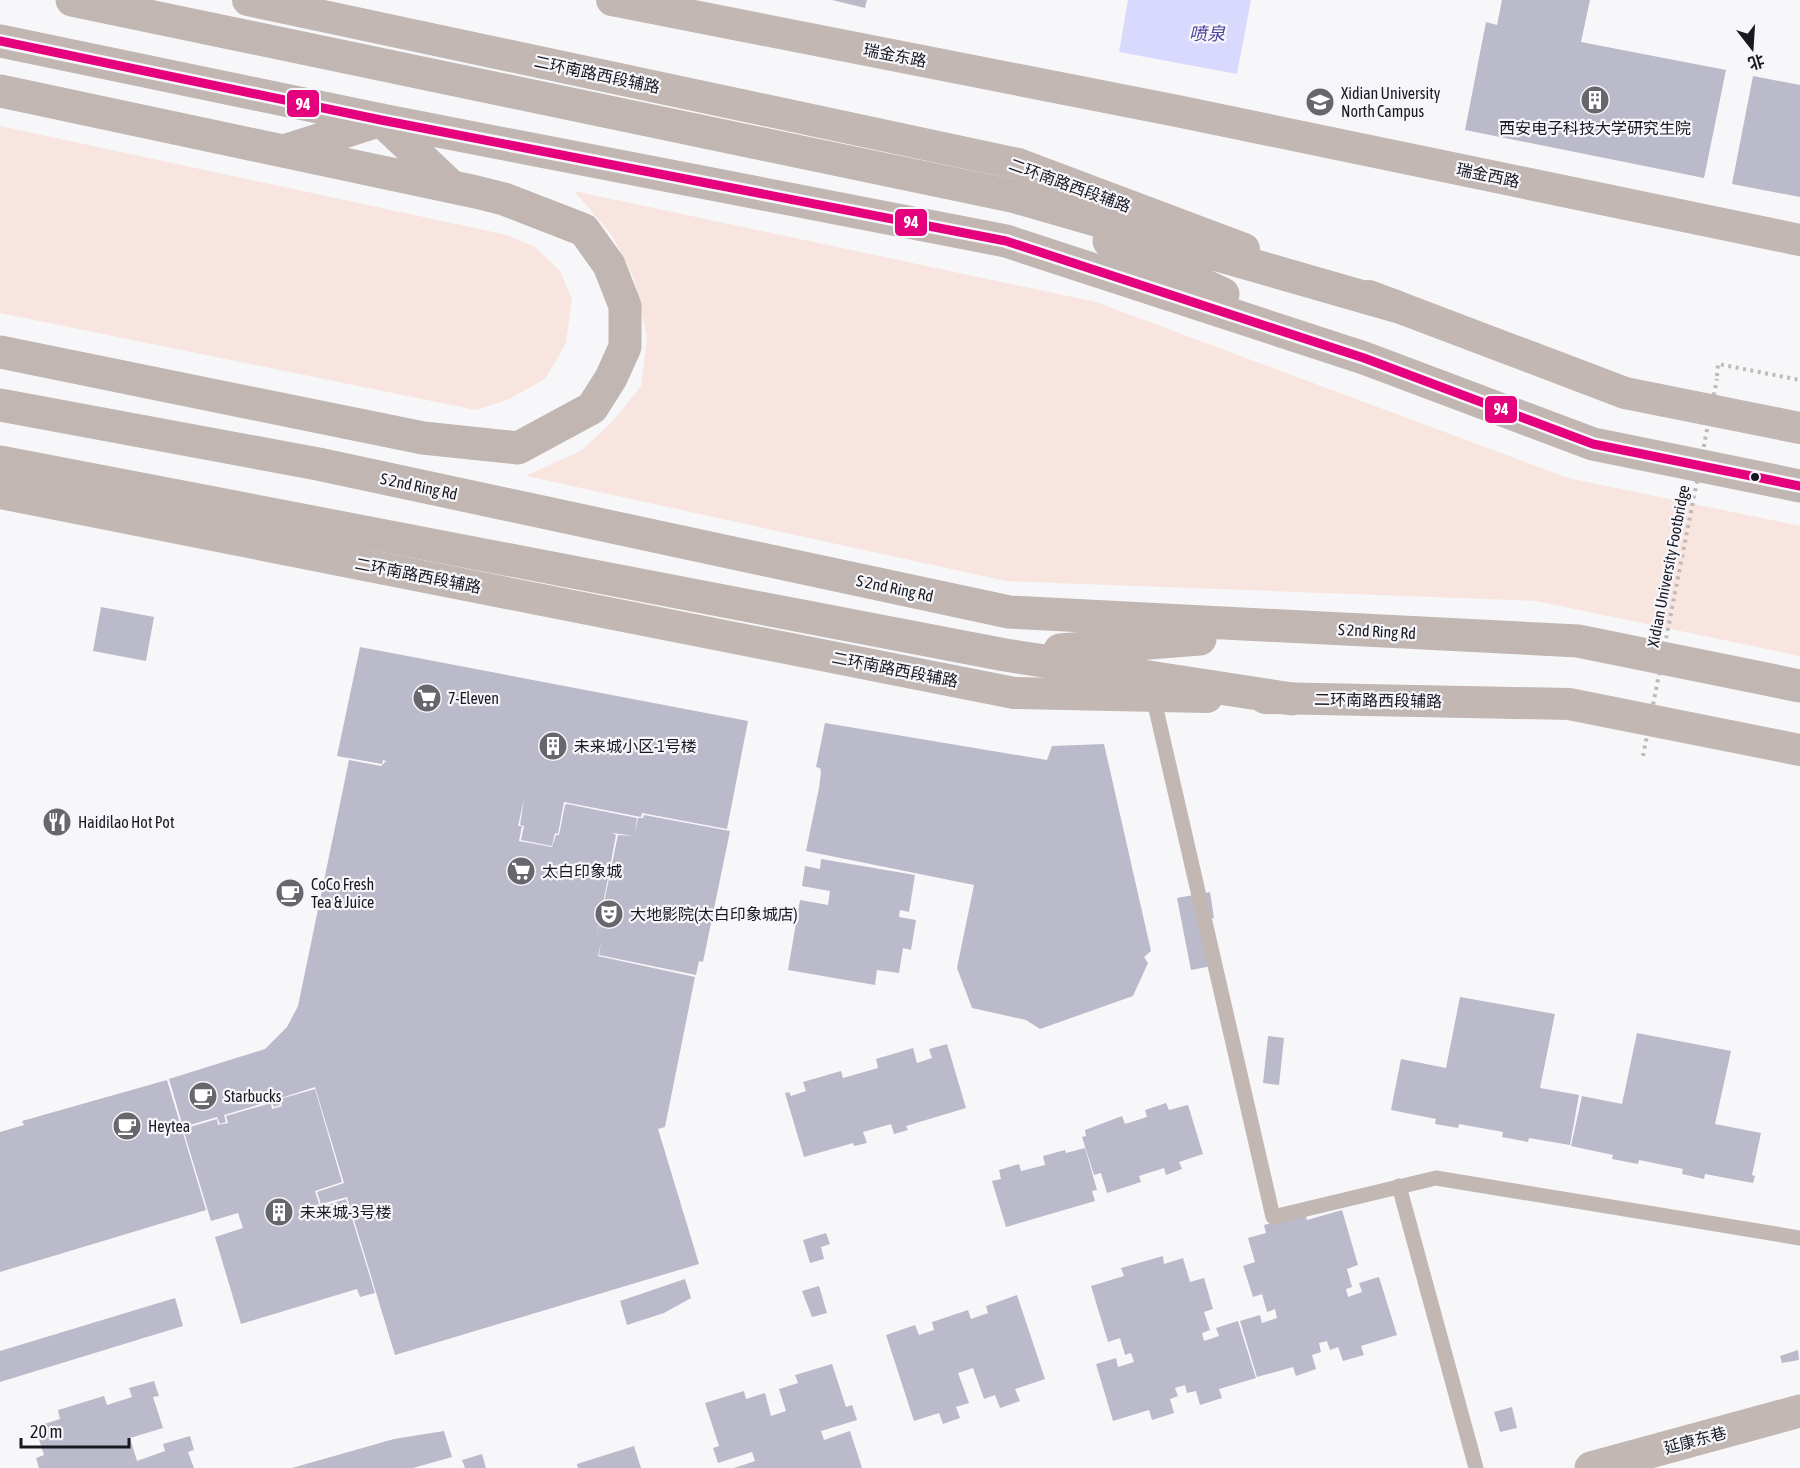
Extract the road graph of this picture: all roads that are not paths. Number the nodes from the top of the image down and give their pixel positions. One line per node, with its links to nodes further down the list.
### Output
1 (72, 0): 10 (highway)
2 (248, 0): 12 (street, 二环南路西段辅路)
3 (612, 0): 6 (street, 瑞金东路)
4 (0, 41): 7 (highway)
5 (0, 91): 8 (highway)
6 (1177, 111): 11 (street, 瑞金西路)
7 (381, 120): 8 (highway); 9 (highway); 14 (highway)
8 (285, 150): 9 (highway)
9 (452, 187): 18 (highway)
10 (1012, 196): 12 (highway); 14 (highway)
11 (1800, 240)
12 (1395, 306): 17 (street, 二环南路西段辅路)
13 (0, 352): 15 (highway)
14 (1364, 358): 21 (highway)
15 (200, 393): 18 (highway); 20 (highway)
16 (0, 405): 20 (highway, S 2nd Ring Rd)
17 (1800, 428)
18 (423, 438): 20 (highway)
19 (0, 462): 24 (highway)
20 (318, 464): 23 (highway, S 2nd Ring Rd)
21 (1800, 486)
22 (0, 493): 26 (street, 二环南路西段辅路)
23 (1335, 629): 24 (highway); 25 (highway, S 2nd Ring Rd)
24 (1005, 654): 27 (highway)
25 (1800, 686)
26 (1153, 696): 27 (street, 二环南路西段辅路); 29 (lane)
27 (1292, 699): 28 (street, 二环南路西段辅路)
28 (1800, 750)
29 (1399, 1186): 30 (lane); 32 (lane)
30 (1800, 1238)
31 (1800, 1411): 33 (street, 延康东巷)
32 (1476, 1468)
33 (1591, 1468)

